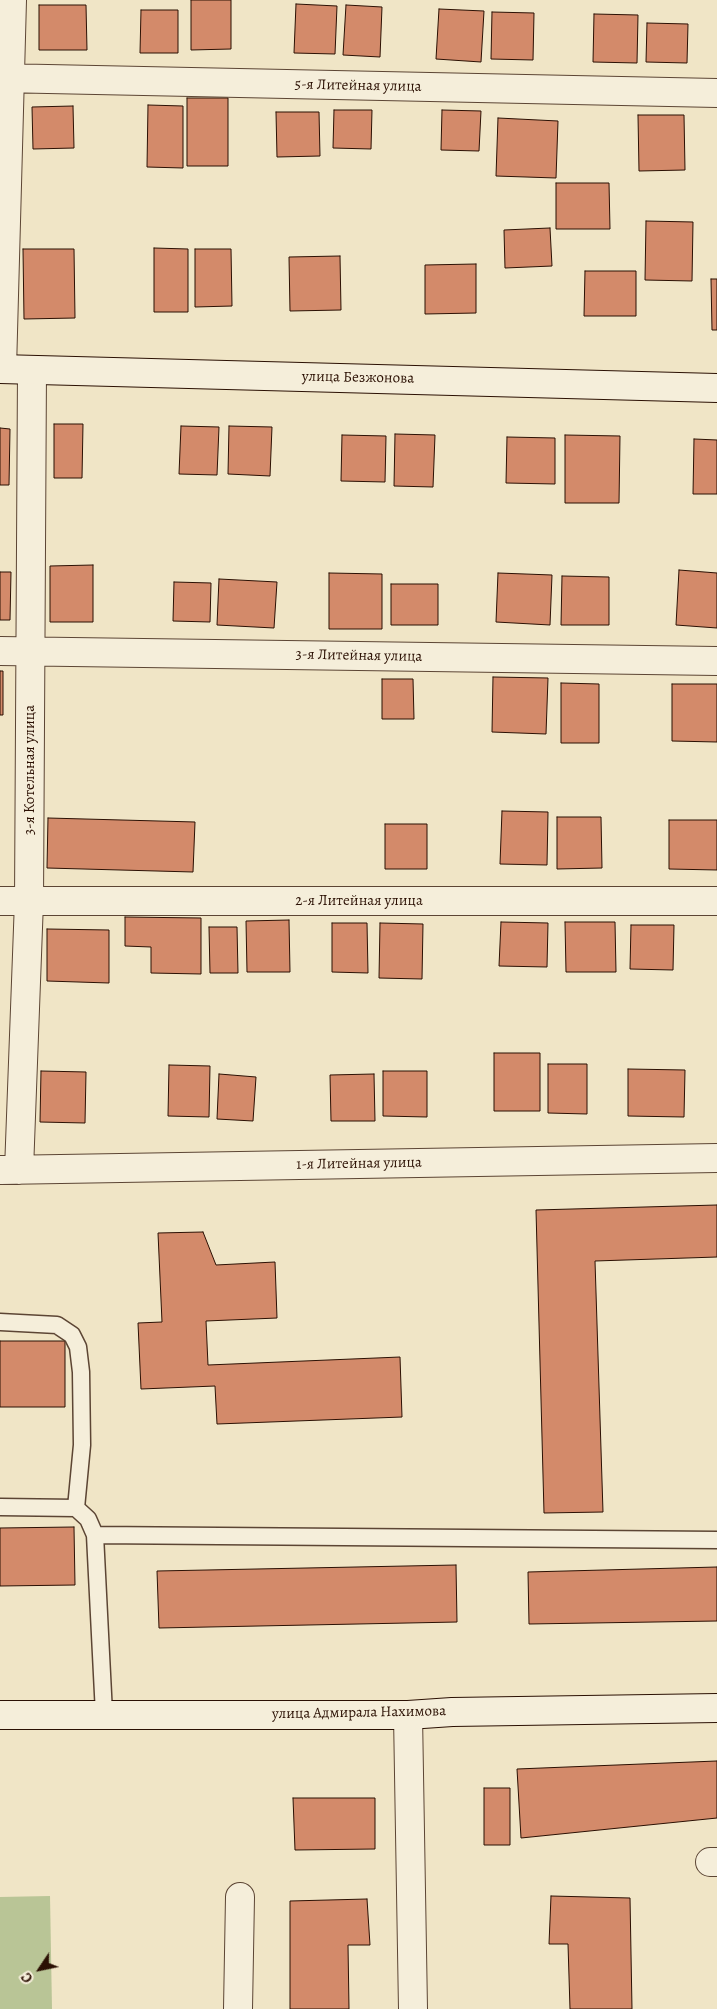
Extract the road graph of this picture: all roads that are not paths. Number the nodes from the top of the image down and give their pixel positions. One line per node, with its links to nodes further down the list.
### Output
1 (12, 0): 2 (street)
2 (5, 78): 3 (street, 5-я Литейная улица); 4 (street)
3 (717, 93)
4 (1, 369): 5 (street, улица Безжонова)
5 (32, 370): 6 (street, улица Безжонова); 8 (street, 3-я Котельная улица)
6 (717, 388)
7 (0, 652): 8 (street, 3-я Литейная улица)
8 (30, 652): 9 (street, 3-я Литейная улица); 11 (street, 3-я Котельная улица)
9 (717, 661)
10 (0, 901): 11 (street, 2-я Литейная улица)
11 (29, 901): 12 (street, 2-я Литейная улица); 14 (street, 3-я Котельная улица)
12 (717, 902)
13 (717, 1158): 14 (street, 1-я Литейная улица)
14 (10, 1170)
15 (0, 1322): 17 (lane)
16 (0, 1507): 17 (lane)
17 (76, 1508): 18 (lane)
18 (95, 1535): 19 (lane); 21 (lane)
19 (717, 1540)
20 (717, 1708): 23 (street, улица Адмирала Нахимова)
21 (104, 1714): 22 (street, улица Адмирала Нахимова); 23 (street, улица Адмирала Нахимова)
22 (0, 1715)
23 (408, 1715): 26 (street)
24 (240, 1897): 25 (street)
25 (238, 2009)
26 (413, 2009)

